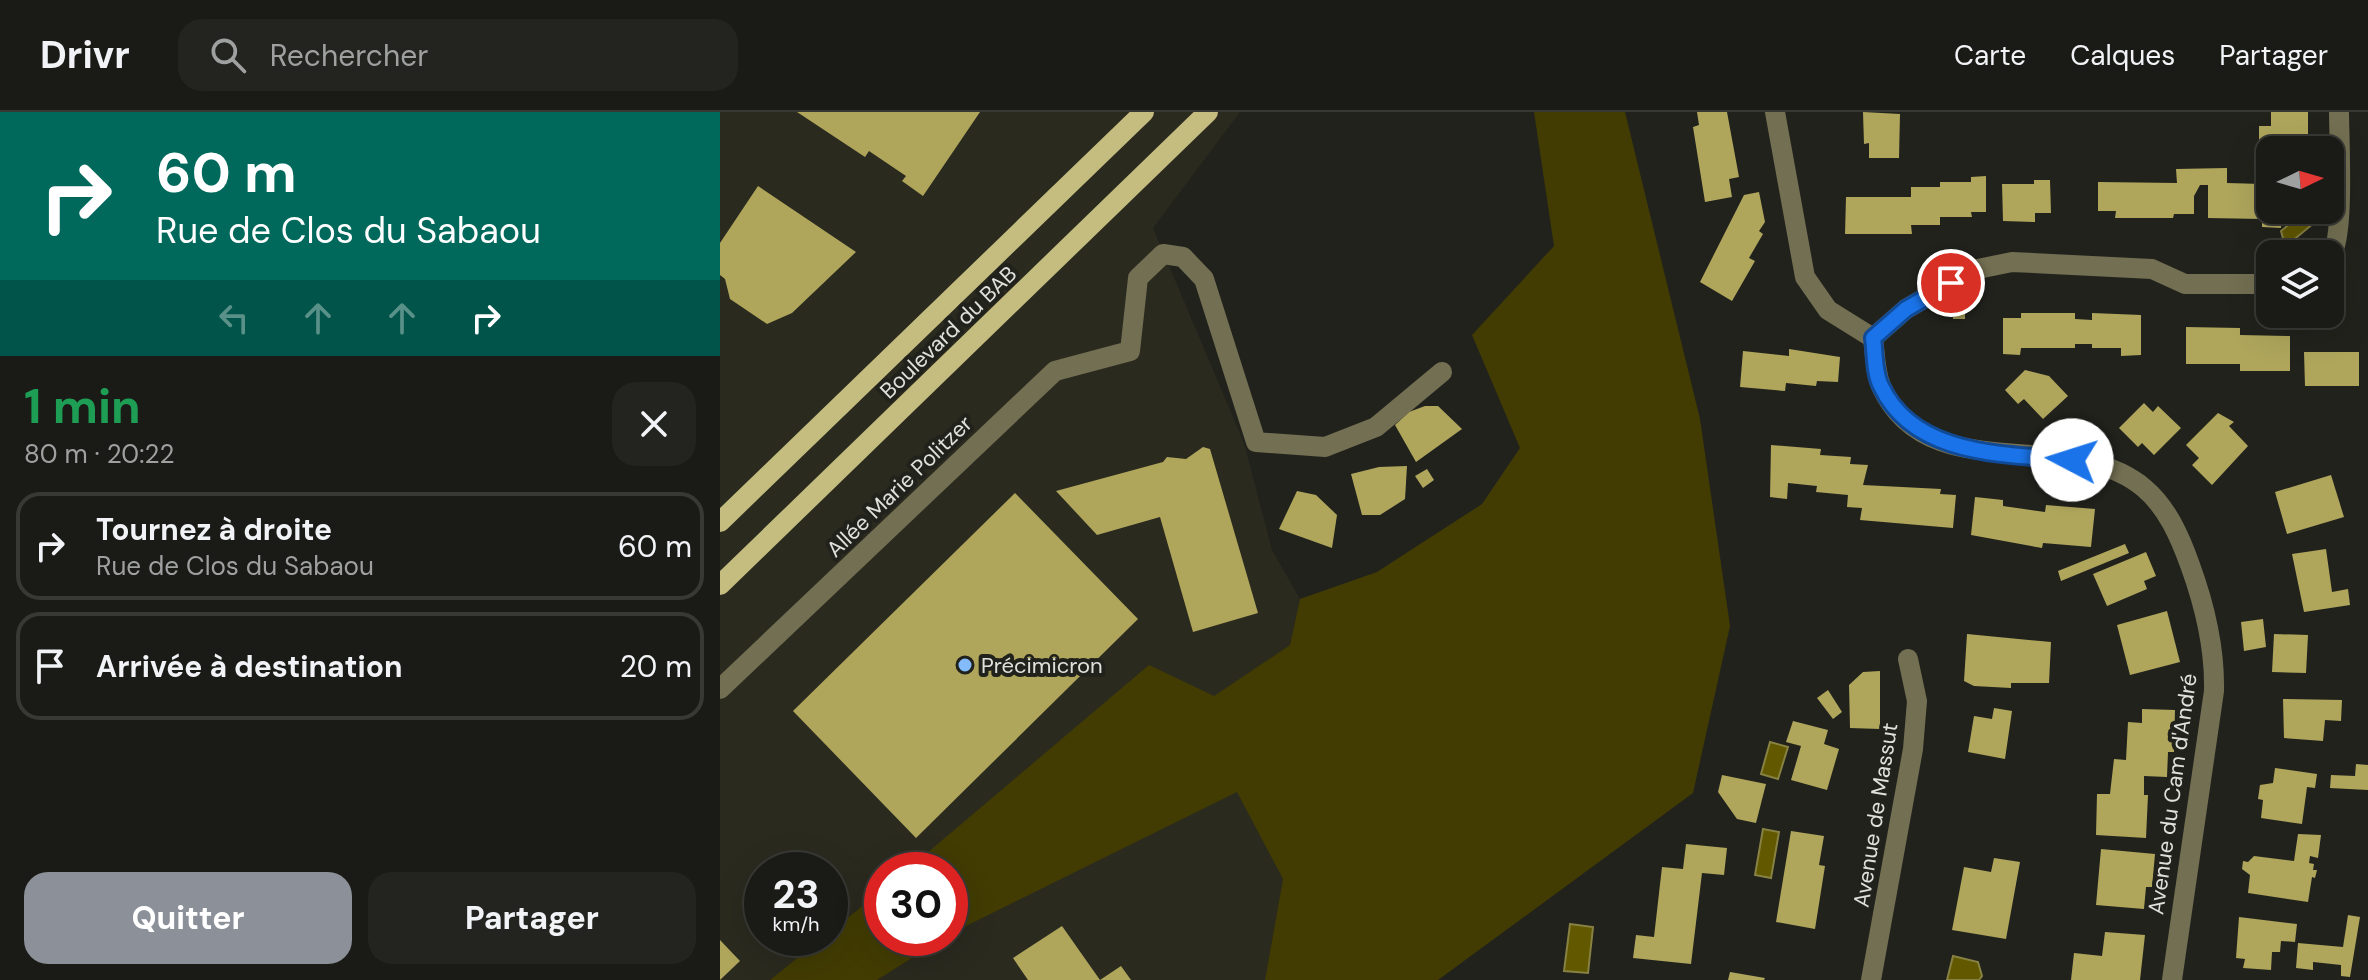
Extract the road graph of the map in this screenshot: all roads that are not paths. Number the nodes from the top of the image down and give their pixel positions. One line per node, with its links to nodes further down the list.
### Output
1 (1144, 112): 9 (main road, Boulevard du BAB)
2 (1208, 112): 10 (main road, Boulevard du BAB)
3 (1775, 112): 7 (street)
4 (2339, 112): 5 (street)
5 (2336, 240)
6 (2256, 284): 7 (street)
7 (1873, 338): 14 (street, Avenue du Cam d'André)
8 (1442, 372): 12 (street, Allée Marie Politzer)
9 (720, 522)
10 (720, 585)
11 (1908, 659): 13 (street, Avenue de Massut)
12 (720, 689)
13 (1871, 980)
14 (2172, 980)

